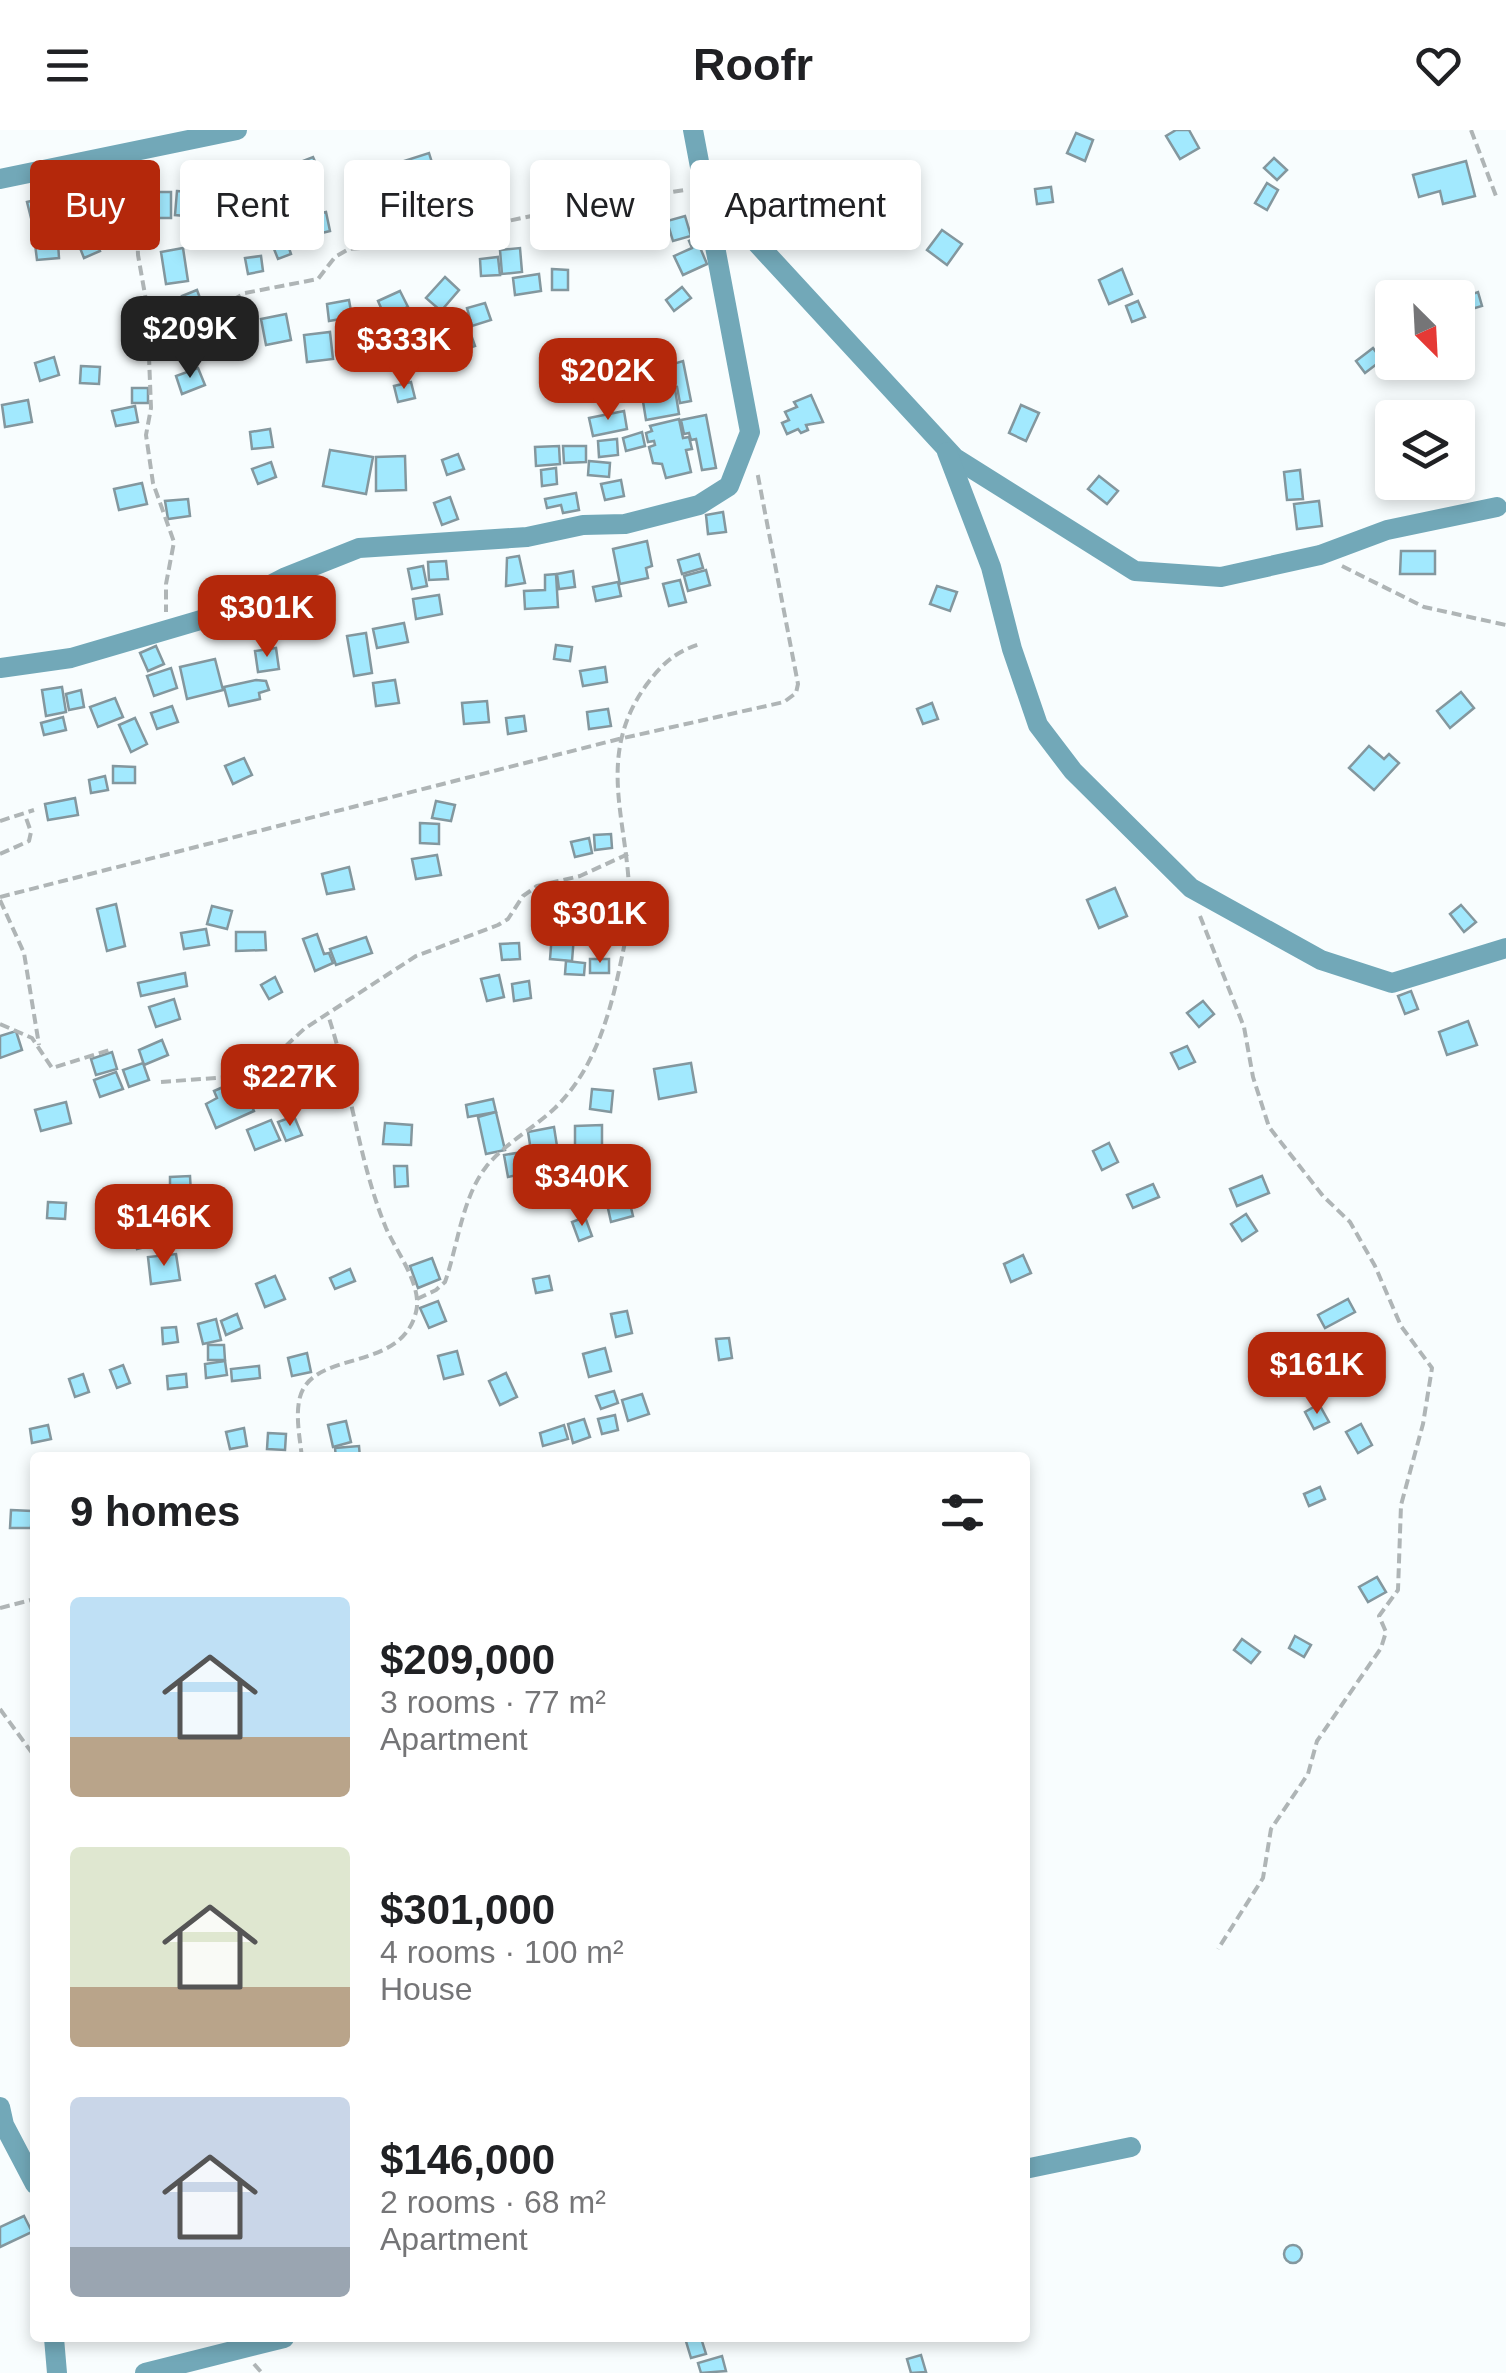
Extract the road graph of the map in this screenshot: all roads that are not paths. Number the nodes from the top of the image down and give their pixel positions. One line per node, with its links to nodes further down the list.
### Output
1 (237, 130): 4 (street)
2 (693, 130): 3 (street)
3 (699, 160)
4 (10, 177)
5 (716, 250): 9 (street)
6 (762, 250): 7 (street)
7 (947, 450): 8 (street); 10 (street)
8 (1497, 508)
9 (0, 668)
10 (1506, 948)
11 (2, 2119): 14 (street)
12 (1131, 2147): 13 (street)
13 (1030, 2168)
14 (30, 2174)
15 (54, 2342): 17 (street)
16 (268, 2342): 18 (street)
17 (57, 2373)
18 (145, 2373)

